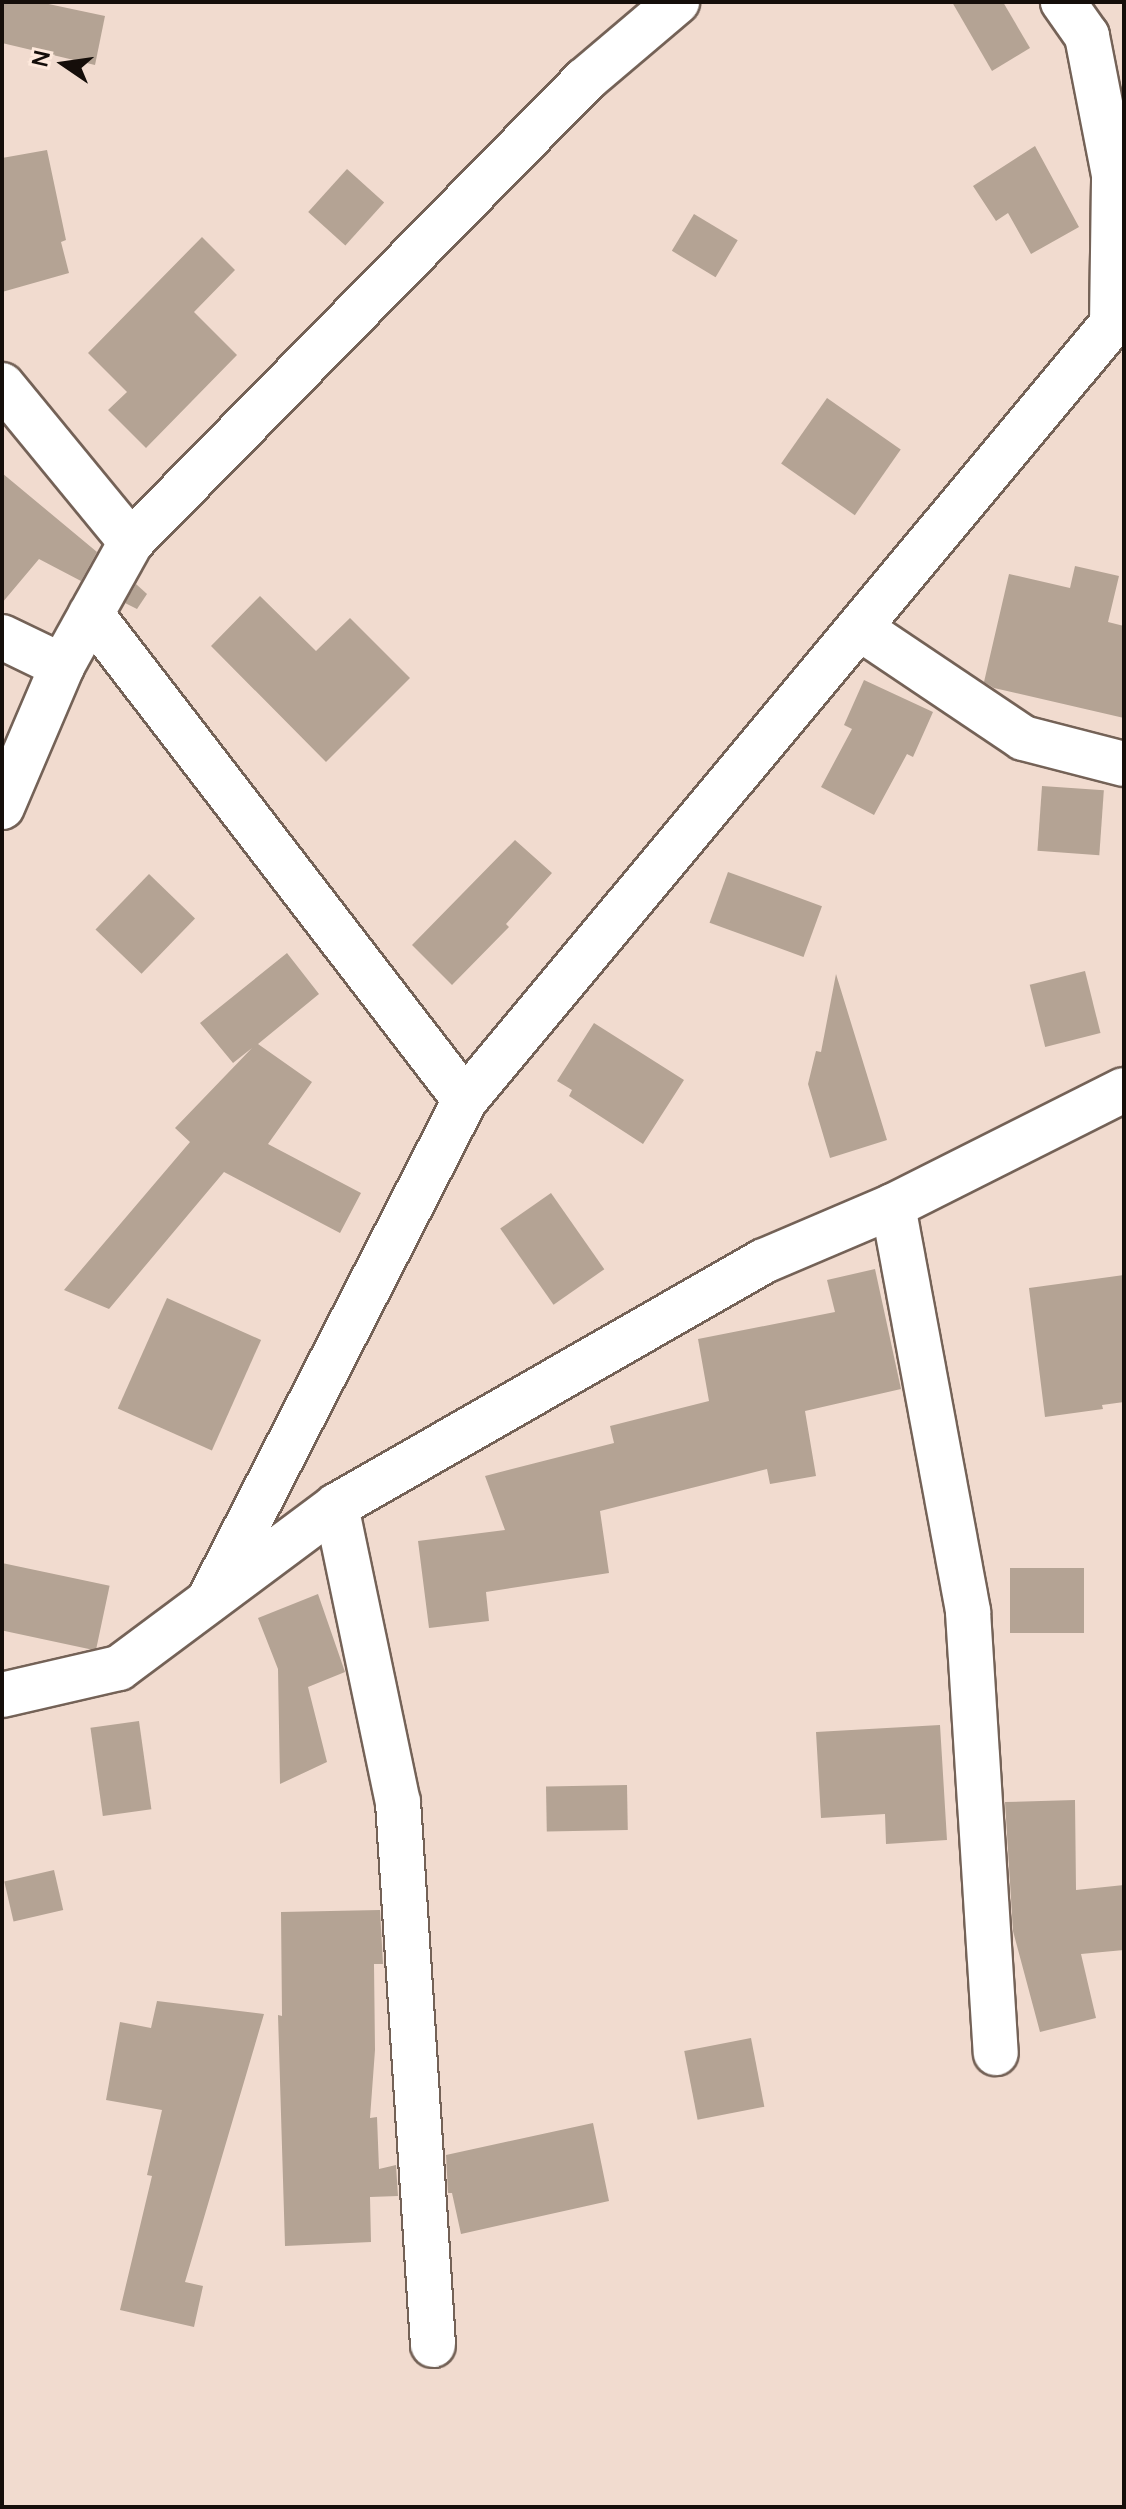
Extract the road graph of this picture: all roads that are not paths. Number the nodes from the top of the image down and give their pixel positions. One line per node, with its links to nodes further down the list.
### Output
1 (677, 2): 4 (street)
2 (1063, 2): 6 (street)
3 (2, 385): 4 (street)
4 (131, 542): 5 (street)
5 (91, 614): 8 (street); 12 (street)
6 (861, 629): 9 (street); 12 (street)
7 (2, 637): 8 (street)
8 (62, 666): 10 (street)
9 (1124, 764)
10 (2, 807)
11 (1124, 1090): 13 (street)
12 (465, 1100): 15 (street)
13 (893, 1206): 14 (street); 17 (street)
14 (336, 1506): 15 (street); 18 (street)
15 (209, 1600): 16 (street)
16 (2, 1695)
17 (996, 2053)
18 (433, 2345)

